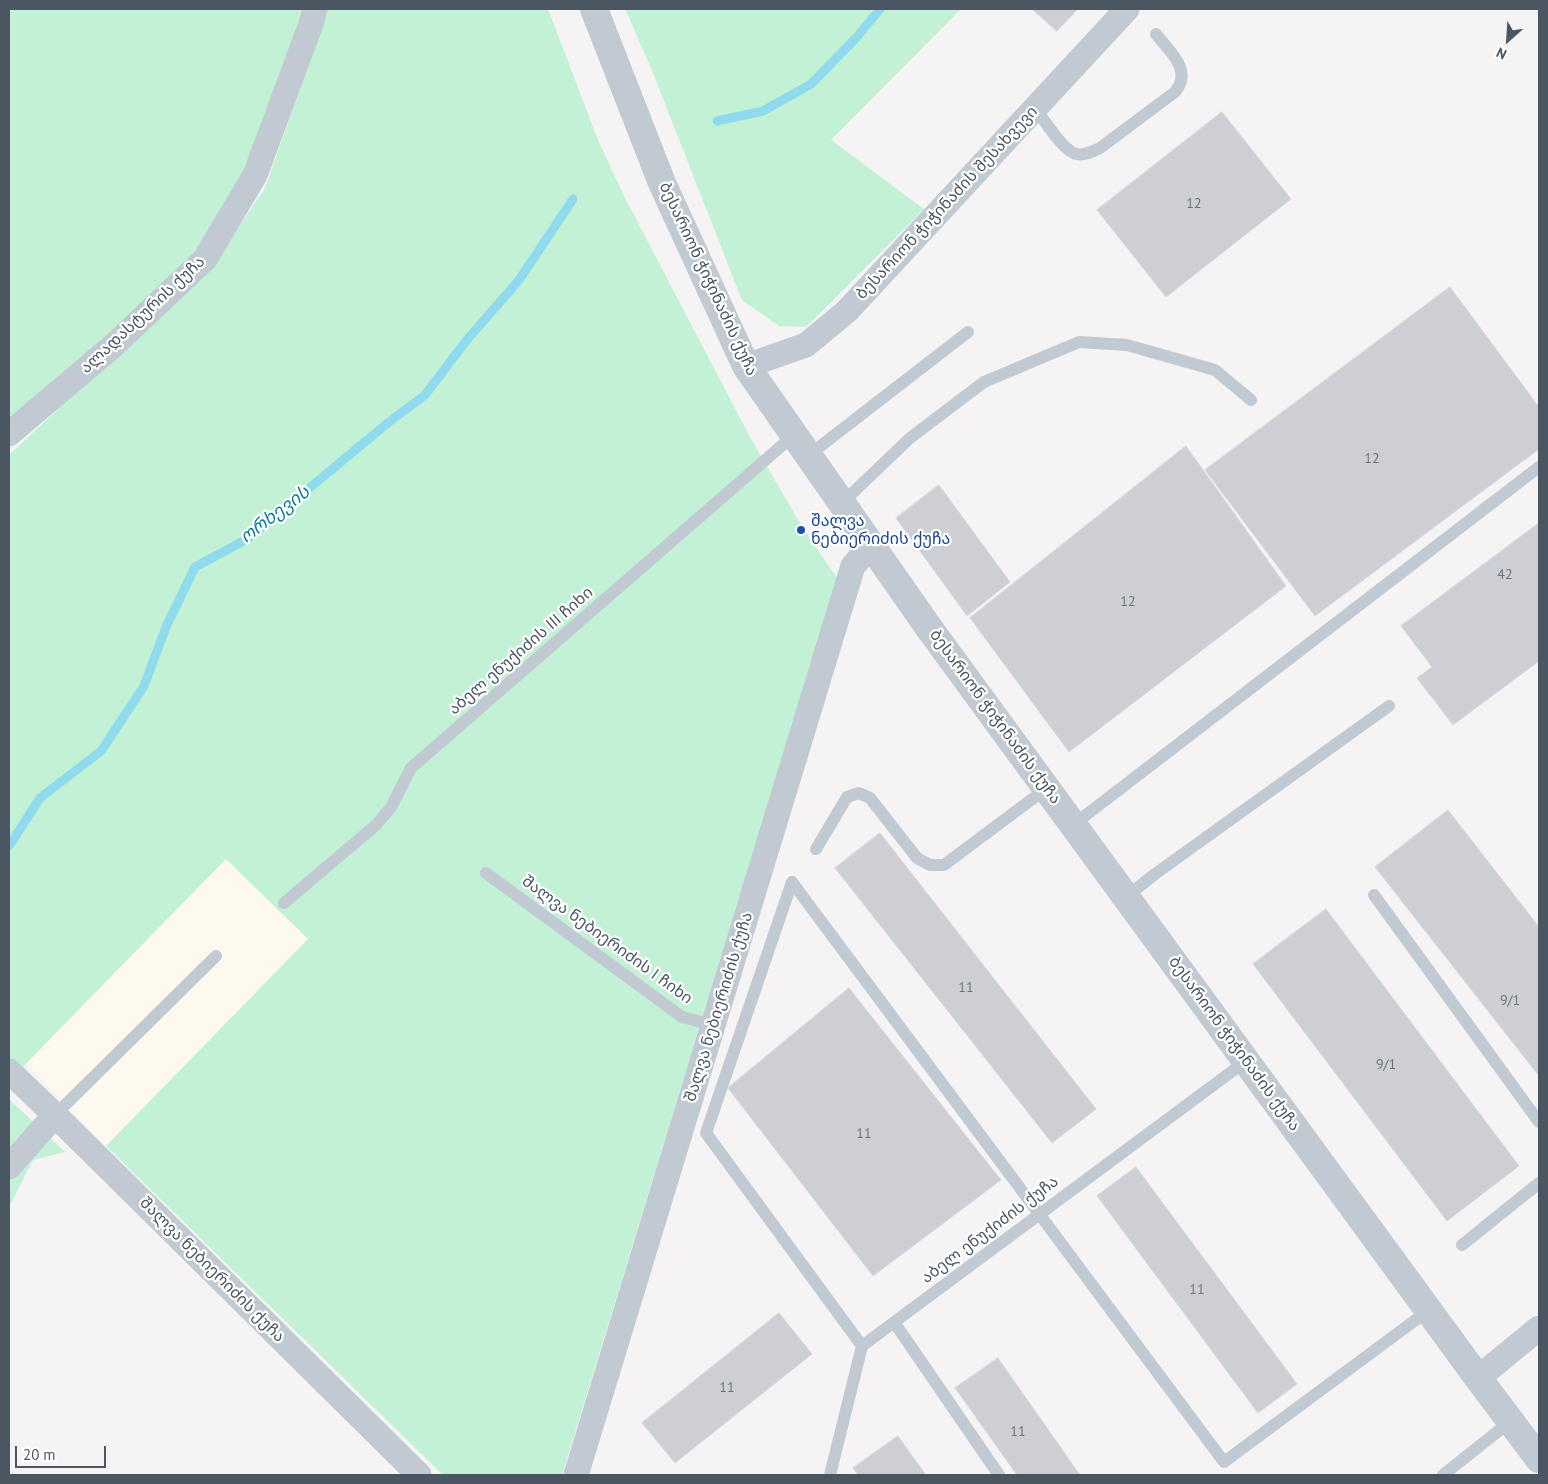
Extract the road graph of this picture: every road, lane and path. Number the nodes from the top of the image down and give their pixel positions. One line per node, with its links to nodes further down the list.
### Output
1 (315, 9): 9 (street, ალადასტურის ქუჩა)
2 (594, 9): 7 (street, ბესარიონ ჭიჭინაძის ქუჩა)
3 (1127, 9): 5 (street, ბესარიონ ჭიჭინაძის შესახვევი)
4 (1156, 34): 5 (lane)
5 (1035, 108): 7 (street, ბესარიონ ჭიჭინაძის შესახვევი)
6 (968, 332): 10 (lane, აბელ ენუქიძის III ჩიხი)
7 (746, 366): 10 (street, ბესარიონ ჭიჭინაძის ქუჩა)
8 (1250, 400): 12 (lane)
9 (9, 434)
10 (801, 445): 12 (street, ბესარიონ ჭიჭინაძის ქუჩა); 21 (lane, აბელ ენუქიძის III ჩიხი)
11 (1539, 468): 16 (lane)
12 (842, 503): 13 (street, ბესარიონ ჭიჭინაძის ქუჩა)
13 (871, 544): 15 (street, ბესარიონ ჭიჭინაძის ქუჩა); 23 (street, შალვა ნებიერიძის ქუჩა)
14 (1389, 706): 20 (lane)
15 (1047, 788): 16 (street, ბესარიონ ჭიჭინაძის ქუჩა); 17 (lane)
16 (1073, 825): 20 (street, ბესარიონ ჭიჭინაძის ქუჩა)
17 (816, 849)
18 (486, 873): 23 (lane, შალვა ნებიერიძის I ჩიხი)
19 (1374, 894): 27 (lane)
20 (1126, 897): 24 (street, ბესარიონ ჭიჭინაძის ქუჩა)
21 (284, 903)
22 (216, 956): 26 (lane)
23 (714, 1025): 41 (street, შალვა ნებიერიძის ქუჩა)
24 (1246, 1061): 30 (lane, აბელ ენუქიძის ქუჩა); 32 (street, ბესარიონ ჭიჭინაძის ქუჩა)
25 (9, 1071): 26 (street, შალვა ნებიერიძის ქუჩა)
26 (55, 1115): 28 (street); 40 (street, შალვა ნებიერიძის ქუჩა)
27 (1539, 1122)
28 (9, 1167)
29 (1539, 1183): 31 (lane)
30 (1040, 1213): 32 (lane); 33 (lane, აბელ ენუქიძის ქუჩა); 35 (lane)
31 (1462, 1245)
32 (1429, 1310): 36 (street, ბესარიონ ჭიჭინაძის ქუჩა)
33 (894, 1322): 35 (lane, აბელ ენუქიძის ქუჩა); 42 (lane)
34 (1539, 1328): 36 (street)
35 (862, 1346): 39 (lane)
36 (1478, 1378): 37 (street, ბესარიონ ჭიჭინაძის ქუჩა)
37 (1511, 1421): 38 (street, ბესარიონ ჭიჭინაძის ქუჩა); 43 (lane)
38 (1539, 1458)
39 (835, 1472)
40 (419, 1475)
41 (576, 1475)
42 (998, 1475)
43 (1443, 1475)

